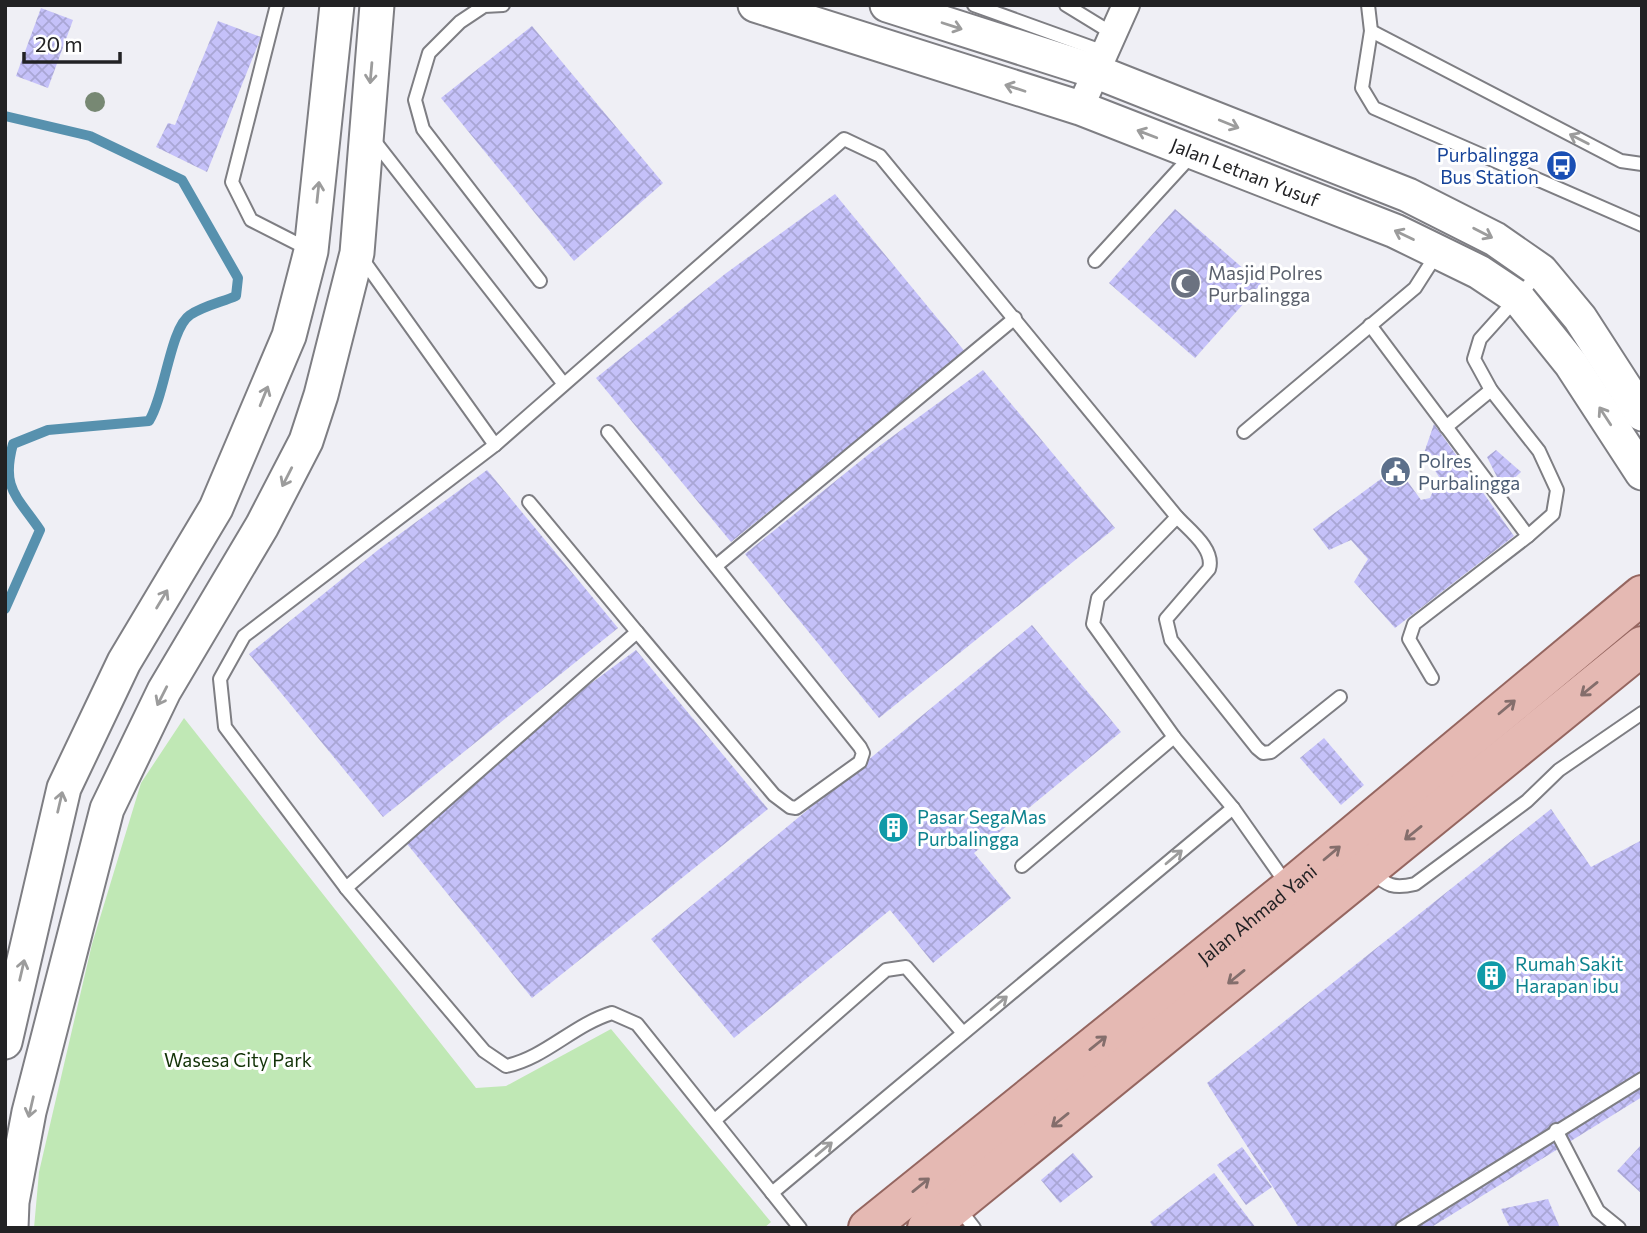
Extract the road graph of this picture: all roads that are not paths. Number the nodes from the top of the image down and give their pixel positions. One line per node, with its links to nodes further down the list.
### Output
1 (277, 5): 18 (lane)
2 (337, 5): 18 (street, one-way to 2)
3 (377, 5): 14 (street, one-way to 14)
4 (503, 5): 23 (lane)
5 (755, 5): 13 (street, Jalan Letnan Yusuf, one-way to 5)
6 (887, 5): 12 (street, Jalan Letnan Yusuf, one-way to 12)
7 (974, 5): 12 (lane)
8 (1066, 5): 12 (lane)
9 (1126, 5): 12 (street)
10 (1368, 5): 11 (lane)
11 (1371, 31): 16 (lane, one-way to 11); 17 (lane)
12 (1106, 53): 13 (street); 22 (street, Jalan Letnan Yusuf, one-way to 22)
13 (1080, 108): 15 (street, Jalan Letnan Yusuf, one-way to 13)
14 (366, 130): 20 (street); 27 (lane)
15 (1195, 153): 19 (street, Jalan Letnan Yusuf, one-way to 15); 21 (lane)
16 (1642, 164)
17 (1642, 225)
18 (311, 251): 52 (street, one-way to 18)
19 (1438, 252): 24 (street, Jalan Letnan Yusuf); 26 (lane)
20 (357, 253): 33 (lane); 58 (street, one-way to 58)
21 (1094, 261)
22 (1541, 271): 24 (lane); 29 (street, Jalan Letnan Yusuf)
23 (540, 281)
24 (1518, 299): 28 (lane); 34 (street, Jalan Letnan Yusuf, one-way to 24)
25 (1015, 318): 27 (lane); 36 (lane); 38 (lane)
26 (1370, 325): 30 (lane); 32 (lane)
27 (563, 383): 33 (lane)
28 (1491, 390): 30 (lane); 37 (lane)
29 (1642, 414)
30 (1446, 427): 37 (lane)
31 (608, 432): 38 (lane)
32 (1244, 432)
33 (495, 445): 49 (lane)
34 (1642, 473)
35 (529, 502): 40 (lane)
36 (1177, 517): 43 (lane); 45 (lane)
37 (1528, 536): 42 (lane)
38 (716, 566): 40 (lane)
39 (1642, 595): 50 (main road, Jalan Ahmad Yani, one-way to 39)
40 (637, 632): 49 (lane)
41 (1642, 646): 48 (main road, Jalan Ahmad Yani, one-way to 48)
42 (1432, 678)
43 (1340, 698)
44 (1642, 713): 48 (lane)
45 (1174, 737): 46 (lane); 47 (lane)
46 (1233, 807): 50 (lane); 51 (lane, one-way to 46)
47 (1022, 866)
48 (1368, 869): 50 (main road, Jalan Ahmad Yani)
49 (346, 888): 54 (lane)
50 (1300, 903): 57 (main road, Jalan Ahmad Yani, one-way to 57); 60 (main road, Jalan Ahmad Yani, one-way to 50)
51 (962, 1033): 54 (lane); 56 (lane, one-way to 51)
52 (6, 1039)
53 (1642, 1079): 55 (lane)
54 (715, 1120): 56 (lane)
55 (1556, 1130): 62 (lane); 63 (lane)
56 (772, 1193): 59 (lane)
57 (965, 1216): 61 (main road, Jalan Ahmad Yani)
58 (10, 1228)
59 (800, 1228)
60 (868, 1228)
61 (927, 1228)
62 (1402, 1228)
63 (1619, 1228)

